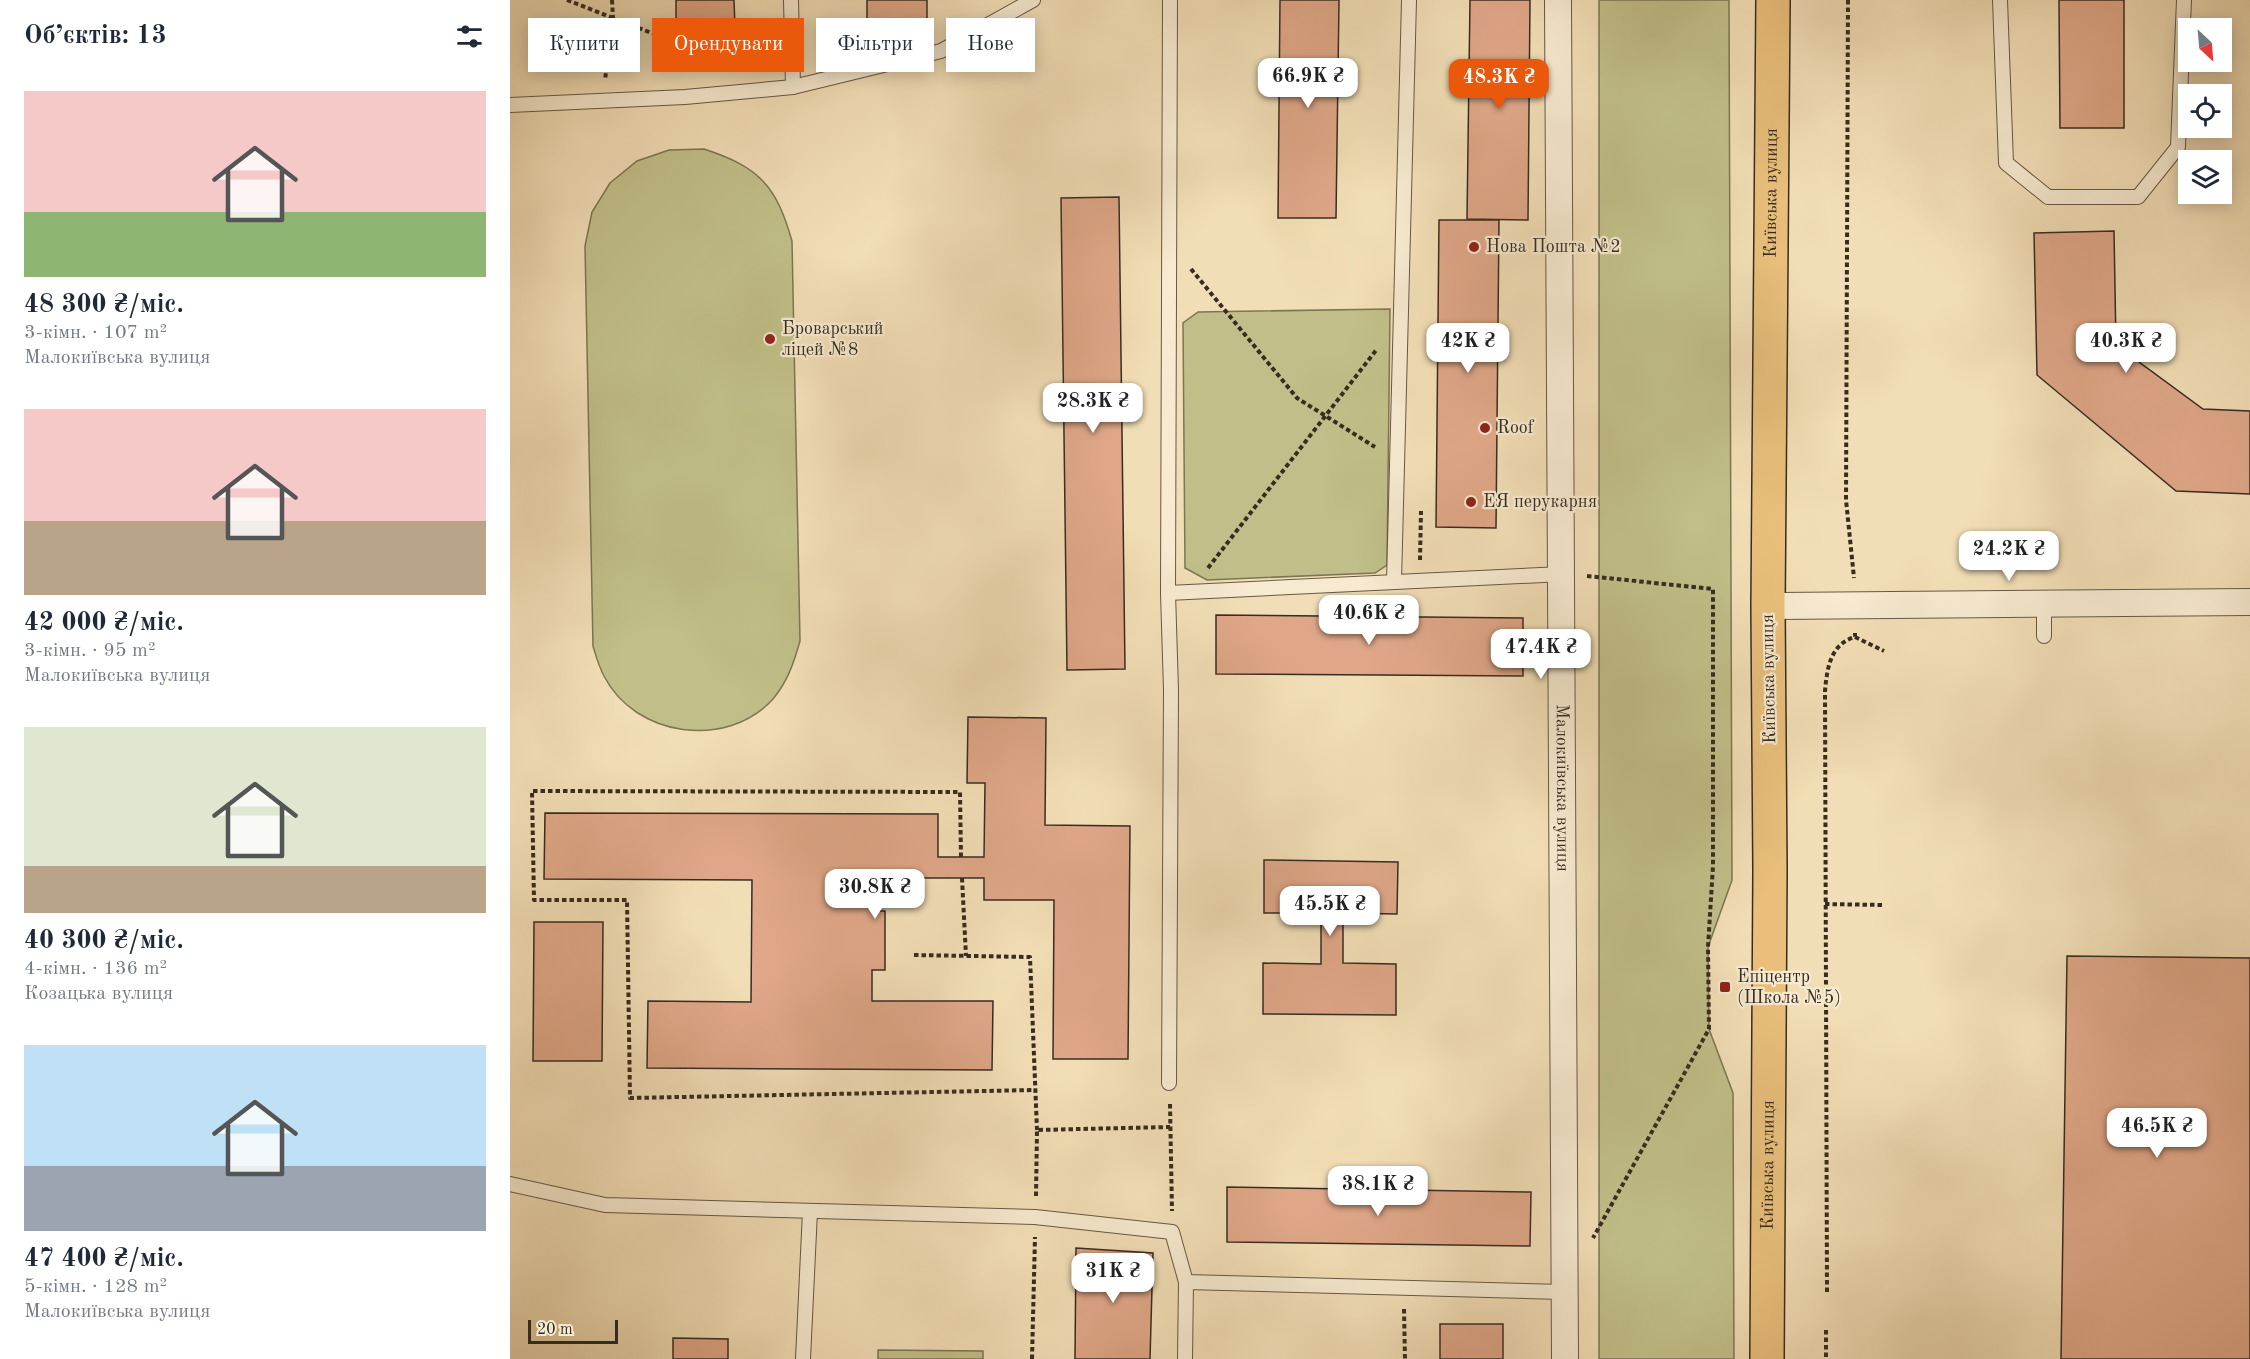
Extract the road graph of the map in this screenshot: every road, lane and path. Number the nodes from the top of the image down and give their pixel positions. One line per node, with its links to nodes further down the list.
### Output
1 (567, 0): 12 (path)
2 (612, 0): 12 (path)
3 (791, 0): 15 (lane)
4 (1033, 0): 15 (lane)
5 (1170, 0): 18 (lane)
6 (1409, 0): 19 (lane)
7 (1558, 0): 22 (street, Малокиївська вулиця)
8 (1773, 0): 29 (main road, Київська вулиця)
9 (1848, 0): 23 (path)
10 (2000, 0): 11 (lane)
11 (2184, 0)
12 (612, 18)
13 (640, 29): 15 (path)
14 (605, 72): 16 (path)
15 (793, 87): 16 (lane)
16 (602, 101): 17 (lane)
17 (510, 105)
18 (1169, 243): 20 (path); 25 (lane)
19 (1401, 320): 20 (path); 21 (lane)
20 (1325, 414): 21 (path); 26 (path)
21 (1397, 462): 24 (lane)
22 (1563, 574): 24 (lane); 47 (path); 50 (street, Малокиївська вулиця)
23 (1854, 579)
24 (1394, 582): 26 (lane)
25 (1168, 593): 26 (lane); 40 (lane)
26 (1189, 593)
27 (2250, 602): 28 (street)
28 (2044, 603): 29 (street); 31 (lane)
29 (1768, 606): 59 (main road, Київська вулиця)
30 (1855, 623): 32 (path)
31 (2044, 636)
32 (1855, 637): 33 (path); 36 (path)
33 (1884, 651)
34 (961, 857): 41 (path)
35 (962, 878): 39 (path)
36 (1825, 904): 37 (path); 51 (path)
37 (1884, 905)
38 (914, 955): 39 (path)
39 (966, 956): 41 (path)
40 (1169, 1083): 42 (path)
41 (1035, 1090): 43 (path)
42 (1170, 1127): 43 (path); 48 (path)
43 (1037, 1130): 46 (path)
44 (510, 1184): 45 (lane)
45 (810, 1211): 46 (lane); 54 (lane)
46 (1035, 1217): 48 (lane); 55 (path)
47 (1592, 1241)
48 (1177, 1247): 49 (lane)
49 (1186, 1282): 50 (lane); 56 (lane)
50 (1564, 1292): 58 (street, Малокиївська вулиця)
51 (1827, 1292)
52 (1826, 1330): 60 (path)
53 (1404, 1332): 57 (path)
54 (803, 1359)
55 (1032, 1359)
56 (1185, 1359)
57 (1405, 1359)
58 (1565, 1359)
59 (1767, 1359)
60 (1826, 1359)

